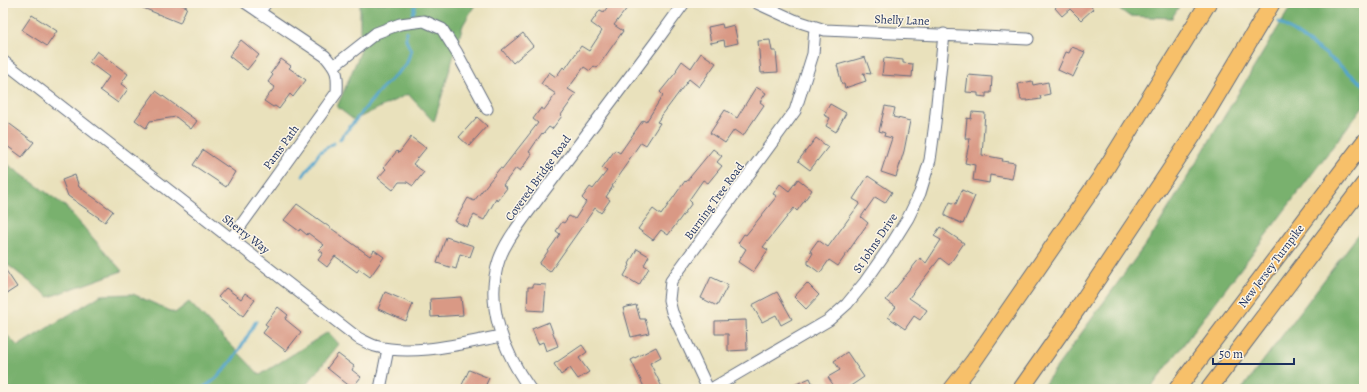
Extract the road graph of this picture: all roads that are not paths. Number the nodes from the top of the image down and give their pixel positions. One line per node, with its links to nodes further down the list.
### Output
1 (246, 3): 6 (street)
2 (684, 3): 16 (street, Covered Bridge Road)
3 (756, 3): 7 (street, Shelly Lane)
4 (1208, 3): 22 (highway)
5 (1272, 3): 23 (highway)
6 (263, 7): 11 (street)
7 (815, 28): 8 (street, Shelly Lane); 20 (street, Burning Tree Road)
8 (944, 34): 9 (street, Shelly Lane); 21 (street, St Johns Drive)
9 (1028, 39)
10 (3, 61): 15 (street, Sherry Way)
11 (334, 66): 12 (street); 15 (street, Pams Path)
12 (487, 109)
13 (1364, 142): 24 (highway, New Jersey Turnpike)
14 (1364, 184): 25 (highway, New Jersey Turnpike)
15 (231, 239): 17 (street, Sherry Way)
16 (501, 336): 17 (street, Sherry Way); 19 (street, Covered Bridge Road)
17 (388, 348): 18 (street)
18 (380, 389)
19 (530, 389)
20 (708, 389)
21 (711, 389)
22 (952, 389)
23 (1021, 389)
24 (1177, 389)
25 (1209, 389)

